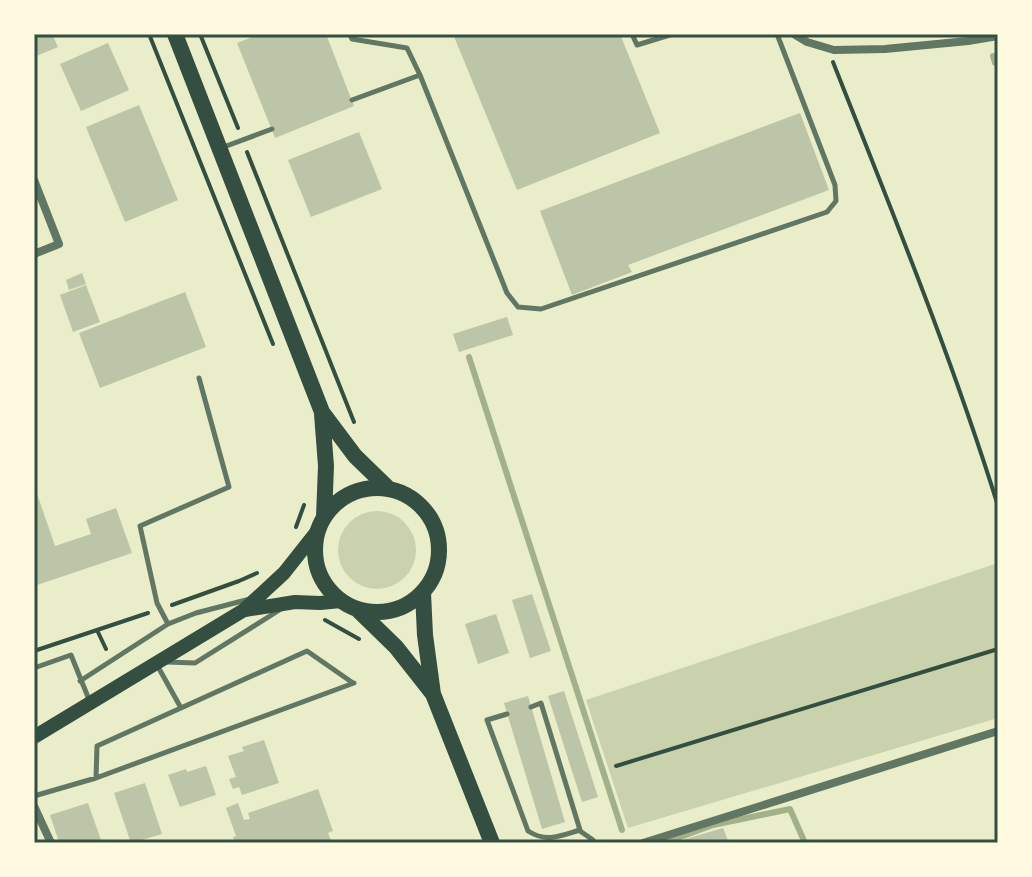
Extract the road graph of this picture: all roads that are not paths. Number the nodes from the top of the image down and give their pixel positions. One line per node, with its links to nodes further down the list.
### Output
1 (175, 34): 11 (main road)
2 (350, 34): 8 (lane)
3 (632, 34): 4 (lane)
4 (673, 34)
5 (777, 34): 8 (lane)
6 (794, 34): 7 (street)
7 (998, 36)
8 (420, 75): 9 (lane)
9 (352, 100)
10 (272, 129): 11 (lane)
11 (220, 149): 15 (main road)
12 (34, 180): 13 (street)
13 (34, 254)
14 (199, 378): 23 (lane)
15 (322, 412): 16 (main road); 17 (main road)
16 (389, 489): 17 (main road); 18 (main road)
17 (321, 524): 19 (main road); 21 (main road)
18 (423, 593): 21 (main road); 27 (main road)
19 (259, 596): 22 (main road); 23 (lane)
20 (282, 604): 21 (main road); 22 (main road); 24 (lane)
21 (349, 605): 27 (main road)
22 (244, 610): 24 (main road)
23 (168, 624): 26 (lane)
24 (156, 662): 28 (main road); 30 (lane)
25 (34, 668): 26 (lane)
26 (80, 681): 28 (lane)
27 (433, 694): 39 (main road)
28 (90, 703): 33 (main road)
29 (531, 707): 37 (lane)
30 (181, 708): 34 (lane); 34 (lane)
31 (507, 714): 37 (lane)
32 (998, 731): 41 (street)
33 (35, 736)
34 (96, 778): 35 (lane)
35 (34, 796)
36 (34, 806): 38 (street)
37 (580, 830): 40 (lane)
38 (51, 843)
39 (492, 843)
40 (594, 843)
41 (643, 843)

